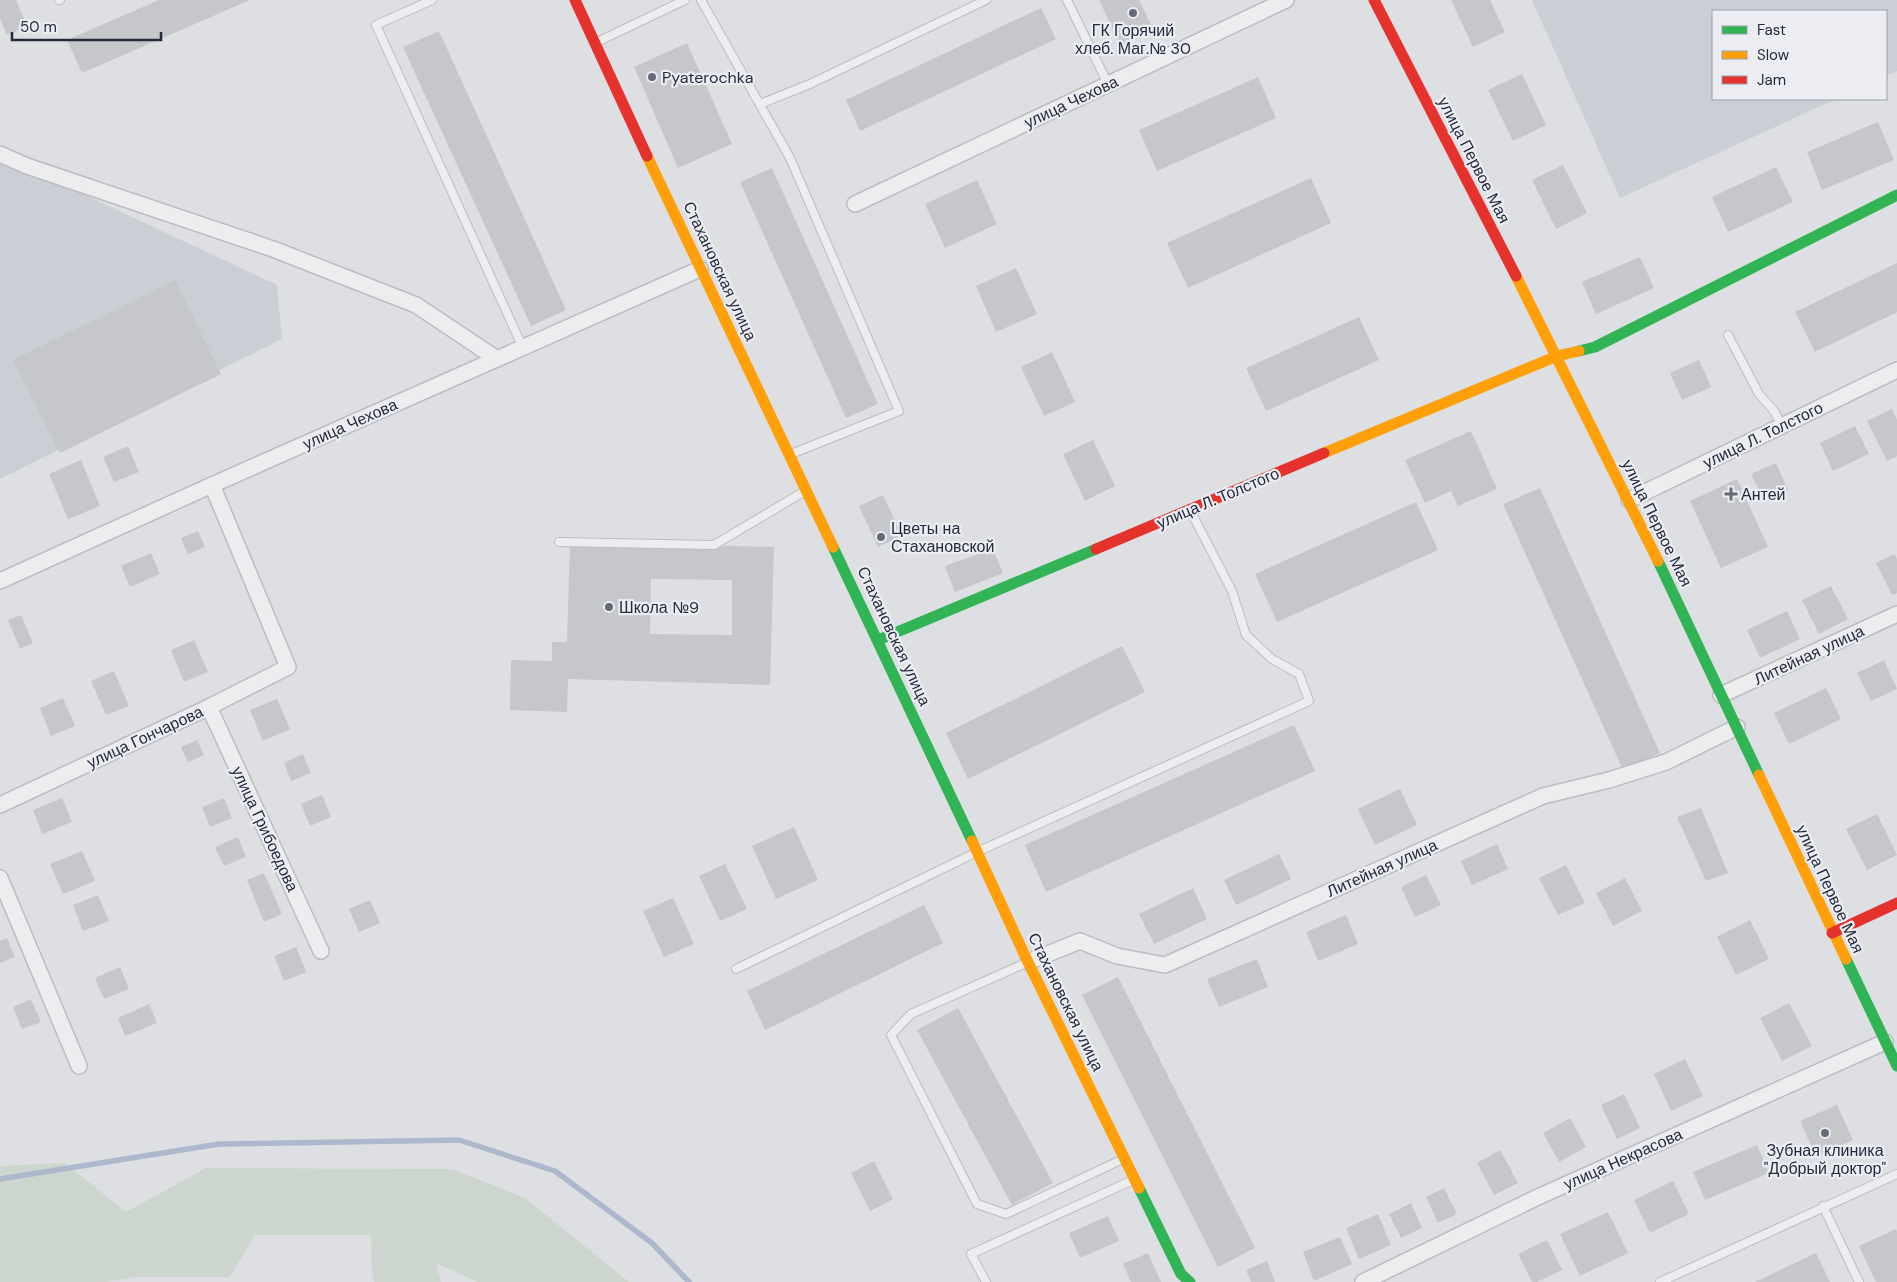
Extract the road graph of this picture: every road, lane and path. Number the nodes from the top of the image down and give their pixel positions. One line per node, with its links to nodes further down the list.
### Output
1 (432, 0): 17 (lane)
2 (575, 0): 9 (street, Стахановская улица)
3 (685, 0): 9 (lane)
4 (701, 0): 11 (lane)
5 (986, 0): 11 (lane)
6 (1067, 0): 10 (lane)
7 (1286, 0): 10 (street, улица Чехова)
8 (1374, 0): 18 (street, улица Первое Мая)
9 (595, 43): 15 (street, Стахановская улица)
10 (1108, 84): 14 (street, улица Чехова)
11 (760, 104): 22 (lane)
12 (0, 154): 19 (street)
13 (1897, 195): 18 (street, улица Л. Толстого)
14 (855, 204)
15 (700, 269): 17 (street, улица Чехова); 22 (street, Стахановская улица)
16 (1728, 335): 21 (lane)
17 (523, 348): 19 (street, улица Чехова)
18 (1557, 356): 25 (street, улица Первое Мая); 26 (street, улица Л. Толстого)
19 (497, 359): 23 (street, улица Чехова)
20 (1897, 370): 21 (street, улица Л. Толстого)
21 (1782, 426): 25 (street, улица Л. Толстого)
22 (790, 455): 24 (street, Стахановская улица)
23 (212, 485): 28 (street, улица Чехова); 32 (street, улица Гончарова)
24 (806, 490): 27 (lane); 30 (street, Стахановская улица)
25 (1629, 500): 31 (street, улица Первое Мая)
26 (1190, 510): 30 (street, улица Л. Толстого); 35 (lane)
27 (559, 542)
28 (0, 581)
29 (1897, 614): 31 (street, Литейная улица)
30 (878, 640): 35 (street, Стахановская улица)
31 (1721, 695): 33 (street, улица Первое Мая)
32 (209, 707): 34 (street, улица Гончарова); 39 (street, улица Грибоедова)
33 (1736, 727): 38 (street, улица Первое Мая); 40 (street, Литейная улица)
34 (0, 805)
35 (977, 852): 40 (street, Стахановская улица); 41 (lane)
36 (0, 878): 43 (street)
37 (1897, 903): 38 (street)
38 (1832, 933): 42 (street, улица Первое Мая)
39 (321, 951)
40 (1028, 962): 45 (street, Стахановская улица); 45 (lane)
41 (736, 969)
42 (1885, 1042): 44 (street, улица Первое Мая); 51 (street, улица Некрасова)
43 (79, 1066)
44 (1897, 1066)
45 (1125, 1158): 47 (street, Стахановская улица)
46 (1897, 1174): 48 (lane)
47 (1135, 1179): 49 (lane); 50 (street, Стахановская улица)
48 (1823, 1206): 52 (lane); 53 (lane)
49 (986, 1282)
50 (1190, 1282)
51 (1363, 1282)
52 (1660, 1282)
53 (1859, 1282)

